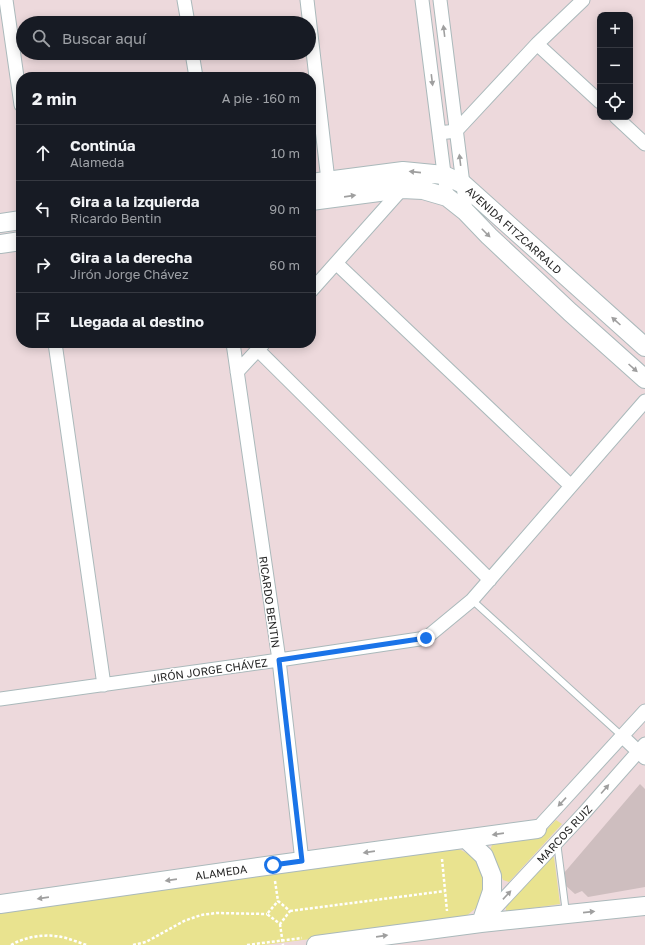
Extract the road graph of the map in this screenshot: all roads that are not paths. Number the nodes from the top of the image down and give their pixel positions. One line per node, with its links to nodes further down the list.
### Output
1 (6, 0): 12 (street)
2 (184, 0): 7 (street)
3 (307, 0): 8 (street)
4 (422, 0): 19 (street, one-way to 19)
5 (440, 0): 18 (street, one-way to 5)
6 (582, 0): 9 (street)
7 (187, 16)
8 (308, 16)
9 (537, 44): 15 (street); 18 (street)
10 (193, 60): 13 (street)
11 (312, 60): 14 (street)
12 (16, 72)
13 (195, 72)
14 (313, 72)
15 (597, 99)
16 (316, 106): 23 (street)
17 (619, 120): 20 (street)
18 (456, 131): 19 (street); 22 (street, one-way to 18)
19 (439, 133): 21 (street)
20 (645, 144)
21 (444, 175): 22 (street, AVENIDA FITZCARRALD); 23 (street, AVENIDA FITZCARRALD, one-way to 23); 26 (street)
22 (463, 184): 27 (street); 34 (street, AVENIDA FITZCARRALD, one-way to 22)
23 (323, 188): 24 (street, one-way to 24); 25 (street)
24 (402, 189): 26 (street); 32 (street)
25 (316, 196)
26 (447, 197): 27 (street, AVENIDA FITZCARRALD)
27 (466, 212): 40 (street, AVENIDA FITZCARRALD, one-way to 40)
28 (16, 221): 29 (street)
29 (0, 223)
30 (16, 242): 31 (street)
31 (0, 244)
32 (336, 263): 33 (street); 42 (street)
33 (316, 285)
34 (645, 347)
35 (57, 348): 46 (street)
36 (234, 348): 39 (street, RICARDO BENTIN)
37 (259, 348): 39 (street)
38 (263, 348): 43 (street)
39 (237, 372): 45 (street, RICARDO BENTIN)
40 (645, 379)
41 (645, 400): 42 (street, JIRÓN JORGE CHÁVEZ)
42 (571, 486): 43 (street, JIRÓN JORGE CHÁVEZ)
43 (490, 580): 44 (street, JIRÓN JORGE CHÁVEZ)
44 (472, 600): 45 (street, JIRÓN JORGE CHÁVEZ); 49 (lane)
45 (279, 660): 46 (street, JIRÓN JORGE CHÁVEZ); 54 (street, RICARDO BENTIN)
46 (104, 685): 47 (street, JIRÓN JORGE CHÁVEZ)
47 (0, 699)
48 (645, 711): 49 (street)
49 (622, 736): 50 (street); 51 (street, one-way to 51)
50 (643, 751): 53 (street, MARCOS RUIZ, one-way to 50)
51 (537, 829): 52 (street, ALAMEDA, one-way to 52)
52 (466, 839): 54 (street, ALAMEDA, one-way to 54); 58 (street)
53 (557, 841): 57 (lane); 58 (street, MARCOS RUIZ, one-way to 53)
54 (302, 861): 55 (street, ALAMEDA, one-way to 55)
55 (0, 904)
56 (645, 906): 57 (street, one-way to 56)
57 (566, 914): 58 (street)
58 (481, 923): 59 (street, one-way to 58)
59 (316, 945)

